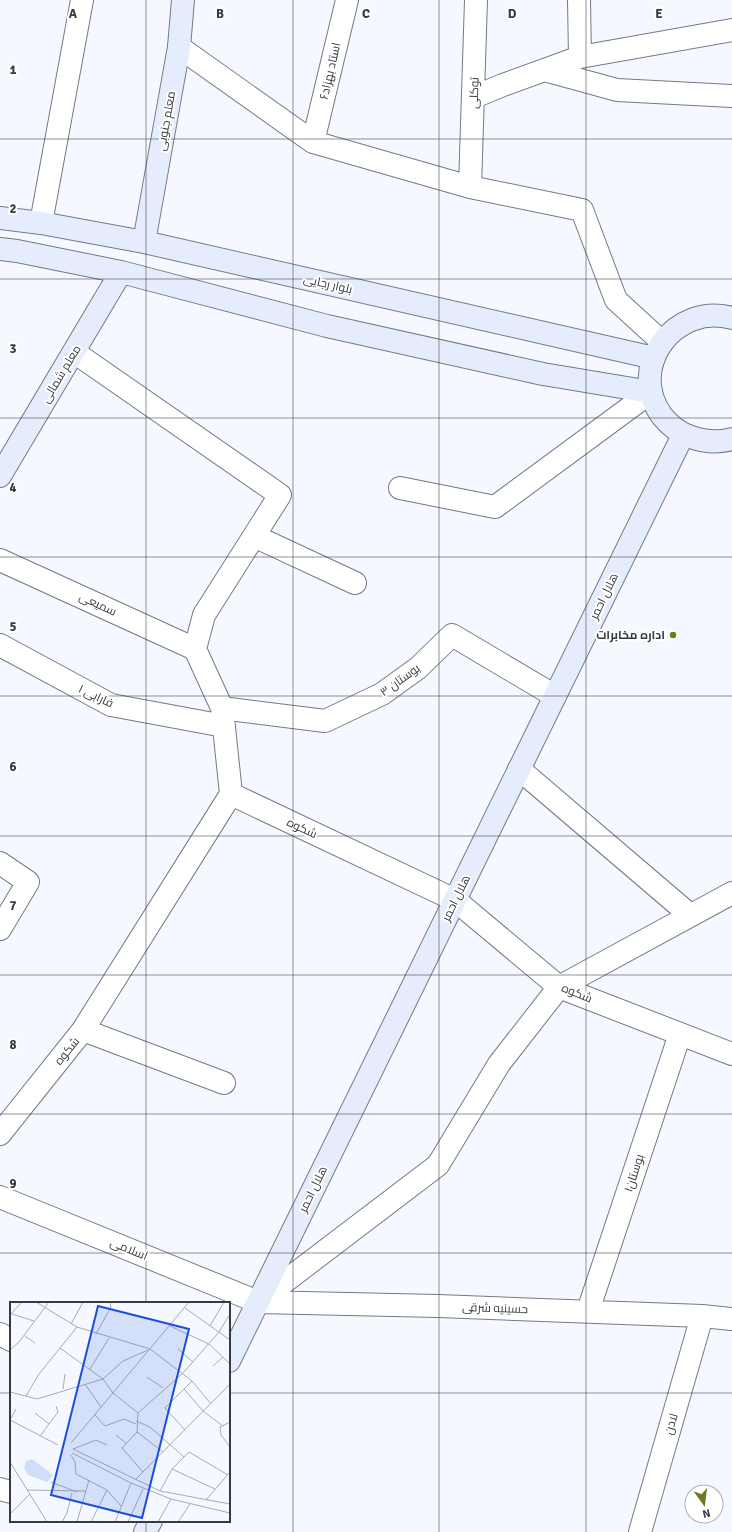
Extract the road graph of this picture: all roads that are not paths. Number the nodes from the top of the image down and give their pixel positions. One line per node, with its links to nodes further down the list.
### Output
1 (82, 0): 15 (street)
2 (183, 0): 7 (main road, معلم جنوبی)
3 (347, 0): 12 (street, استاد بهزاد۶)
4 (476, 0): 11 (street, توکلی)
5 (579, 0): 8 (street)
6 (732, 30): 8 (street)
7 (179, 48): 12 (street); 16 (main road, معلم جنوبی)
8 (580, 57): 9 (street)
9 (544, 70): 10 (street); 11 (street)
10 (732, 96)
11 (474, 97): 13 (street, توکلی)
12 (313, 142): 13 (street)
13 (470, 186): 20 (street)
14 (0, 218): 15 (main road, بلوار رجایی)
15 (41, 223): 16 (main road, بلوار رجایی)
16 (144, 242): 20 (main road, بلوار رجایی)
17 (0, 249): 18 (main road)
18 (121, 272): 21 (main road, معلم شمالی); 22 (main road)
19 (732, 318): 20 (main road)
20 (658, 350): 22 (main road)
21 (74, 352): 25 (main road, معلم شمالی); 27 (street)
22 (651, 392): 23 (main road); 26 (street)
23 (683, 435): 24 (main road); 32 (main road, هلال احمر)
24 (732, 439)
25 (0, 476)
26 (400, 488)
27 (254, 536): 29 (street); 31 (street)
28 (0, 560): 31 (street, سمیعی)
29 (355, 583)
30 (0, 646): 33 (street, فارابی ۱)
31 (195, 649): 33 (street)
32 (555, 696): 33 (street, بوستان ٣); 34 (main road, هلال احمر)
33 (223, 717): 35 (street)
34 (519, 769): 38 (main road, هلال احمر); 39 (street)
35 (231, 794): 38 (street, شکوه); 42 (street, شکوه)
36 (0, 863): 40 (street)
37 (732, 893): 39 (street)
38 (455, 900): 41 (street, شکوه); 48 (main road, هلال احمر)
39 (690, 915): 41 (street)
40 (0, 929)
41 (559, 986): 43 (street, شکوه); 48 (street)
42 (83, 1030): 45 (street); 46 (street, شکوه)
43 (680, 1034): 44 (street, شکوه); 49 (street, بوستان۱)
44 (732, 1054)
45 (224, 1083)
46 (0, 1134)
47 (0, 1197): 48 (street, اسلامی)
48 (258, 1302): 49 (street, حسینیه شرقی); 54 (main road, هلال احمر)
49 (588, 1311): 50 (street, حسینیه شرقی)
50 (702, 1316): 51 (street, حسینیه شرقی); 59 (street, لادن)
51 (732, 1319)
52 (0, 1334): 53 (street)
53 (10, 1339)
54 (230, 1359)
55 (0, 1489): 56 (street)
56 (10, 1492)
57 (150, 1522): 58 (main road)
58 (145, 1532)
59 (640, 1532)

